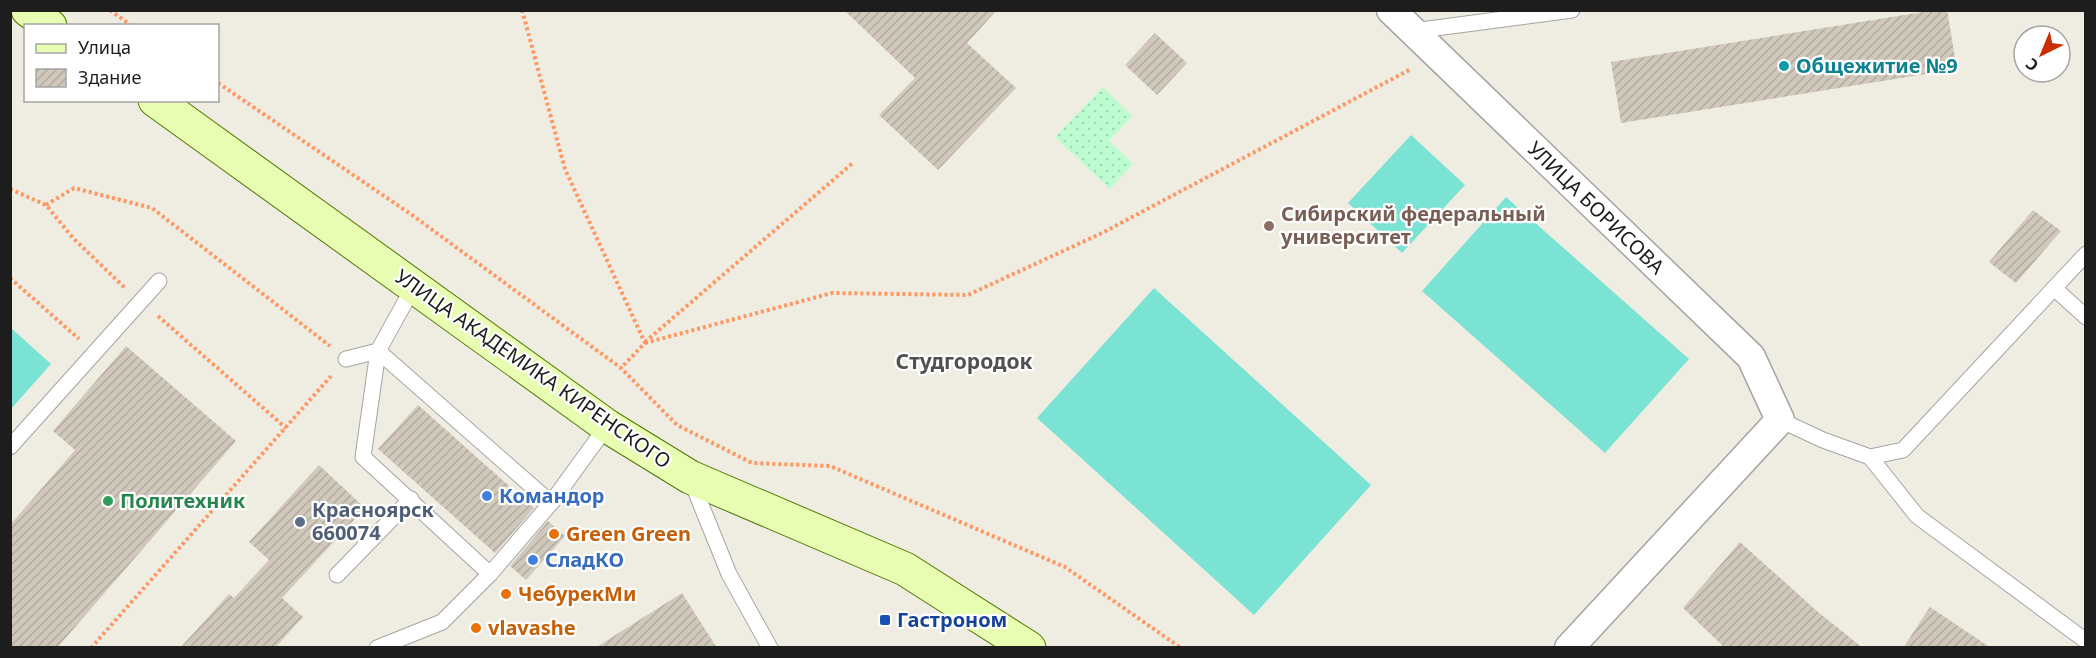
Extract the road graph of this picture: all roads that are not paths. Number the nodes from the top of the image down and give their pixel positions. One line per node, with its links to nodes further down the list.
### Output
1 (1391, 10): 3 (street, УЛИЦА БОРИСОВА)
2 (1572, 10): 3 (lane)
3 (1413, 31): 12 (street, УЛИЦА БОРИСОВА)
4 (158, 102): 7 (main road, УЛИЦА АКАДЕМИКА КИРЕНСКОГО)
5 (2085, 254): 8 (lane)
6 (159, 281): 14 (lane)
7 (414, 285): 10 (lane); 13 (main road, УЛИЦА АКАДЕМИКА КИРЕНСКОГО)
8 (2054, 288): 9 (lane); 15 (lane)
9 (2085, 317)
10 (378, 351): 11 (lane); 17 (lane); 18 (lane)
11 (346, 359)
12 (1780, 420): 15 (lane); 25 (street)
13 (607, 426): 16 (main road, УЛИЦА АКАДЕМИКА КИРЕНСКОГО); 18 (lane)
14 (10, 447)
15 (1870, 457): 21 (lane)
16 (690, 477): 23 (lane); 24 (main road, УЛИЦА АКАДЕМИКА КИРЕНСКОГО)
17 (411, 499): 19 (lane); 20 (lane)
18 (551, 503): 19 (lane)
19 (490, 574): 22 (lane)
20 (337, 575)
21 (2085, 641)
22 (377, 648)
23 (770, 648)
24 (1029, 648)
25 (1569, 648)

